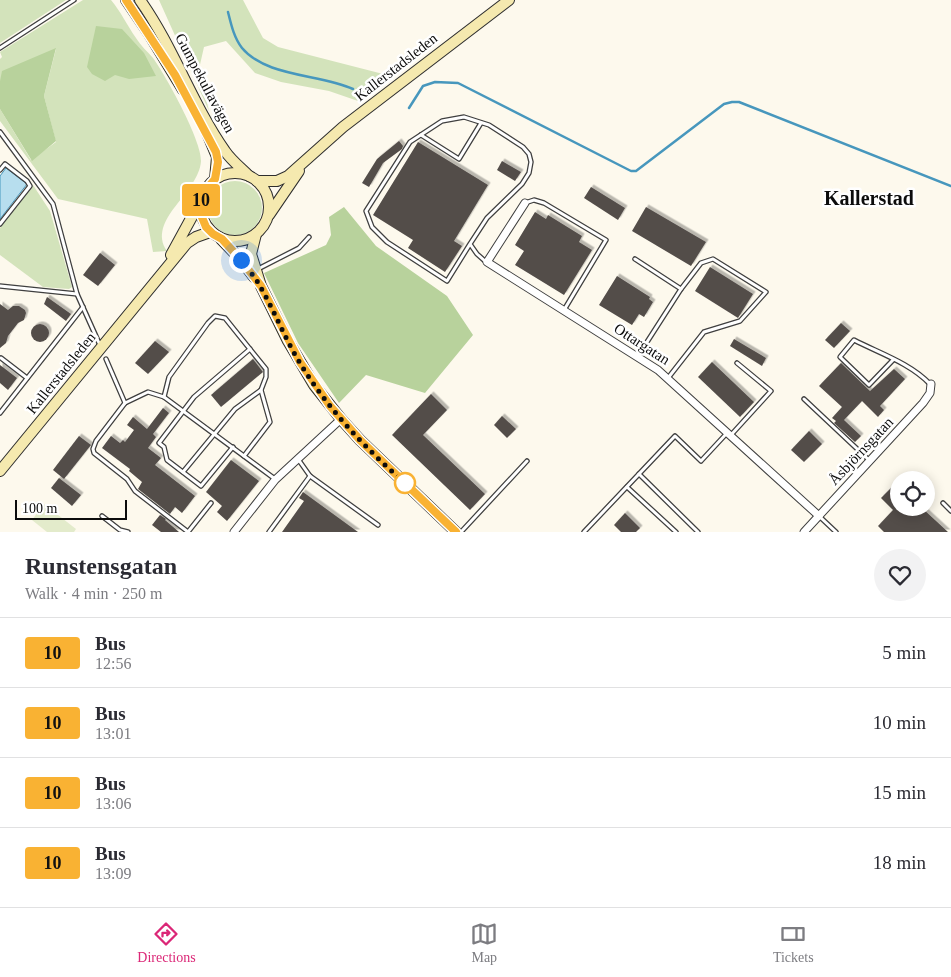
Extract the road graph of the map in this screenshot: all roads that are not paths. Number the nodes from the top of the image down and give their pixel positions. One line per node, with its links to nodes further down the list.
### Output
1 (74, 0): 5 (lane)
2 (126, 0): 11 (main road, Gumpekullavägen)
3 (140, 0): 12 (main road, Gumpekullavägen)
4 (509, 0): 9 (main road, Kallerstadsleden)
5 (0, 48)
6 (481, 123): 8 (lane); 8 (lane); 21 (lane)
7 (0, 132): 29 (lane)
8 (421, 135): 21 (lane)
9 (305, 162): 12 (main road, Kallerstadsleden); 15 (main road, Kallerstadsleden)
10 (0, 170): 16 (lane)
11 (215, 179): 12 (main road); 13 (main road)
12 (253, 179): 15 (main road)
13 (202, 196): 17 (main road); 28 (main road, Kallerstadsleden)
14 (525, 203): 23 (street); 31 (lane)
15 (268, 216): 18 (main road)
16 (0, 224)
17 (210, 232): 20 (main road); 28 (main road, Kallerstadsleden)
18 (256, 234): 20 (main road); 24 (main road)
19 (309, 237): 24 (lane)
20 (222, 239): 26 (main road)
21 (470, 244): 23 (lane)
22 (635, 259): 27 (lane)
23 (487, 262): 31 (street, Ottargatan)
24 (256, 271): 26 (main road)
25 (0, 286): 29 (lane)
26 (261, 286): 48 (main road)
27 (681, 289): 34 (lane); 40 (lane)
28 (145, 293): 56 (main road, Kallerstadsleden)
29 (78, 294): 30 (lane)
30 (84, 306): 32 (lane); 39 (lane)
31 (564, 311): 34 (street, Ottargatan)
32 (99, 343)
33 (250, 349): 42 (lane); 43 (lane); 46 (lane)
34 (638, 357): 40 (street, Ottargatan)
35 (1, 358): 39 (lane)
36 (106, 359): 45 (lane)
37 (893, 360): 37 (lane); 41 (lane)
38 (737, 362): 50 (lane)
39 (27, 378): 47 (lane)
40 (668, 378): 50 (street, Ottargatan)
41 (931, 384): 55 (street, Åsbjörnsgatan)
42 (261, 390): 49 (lane); 52 (lane)
43 (164, 396): 45 (lane); 46 (lane)
44 (804, 399): 55 (lane)
45 (125, 403): 69 (lane)
46 (183, 411): 49 (lane); 57 (lane)
47 (0, 413)
48 (342, 419): 53 (street); 72 (main road)
49 (214, 433): 51 (lane); 57 (lane)
50 (729, 434): 58 (lane); 66 (street, Ottargatan)
51 (233, 447): 52 (lane); 57 (lane)
52 (244, 456): 60 (lane)
53 (297, 459): 59 (lane); 60 (street)
54 (527, 461): 73 (lane)
55 (870, 461): 66 (street, Åsbjörnsgatan)
56 (0, 471)
57 (183, 472)
58 (639, 474): 61 (lane); 76 (lane)
59 (310, 476): 67 (lane); 71 (lane)
60 (275, 480): 70 (street)
61 (627, 487): 74 (lane); 75 (lane)
62 (211, 503): 69 (lane)
63 (943, 503): 64 (lane)
64 (951, 511)
65 (102, 516): 68 (lane)
66 (819, 516): 77 (street, Åsbjörnsgatan); 78 (lane)
67 (378, 525)
68 (128, 532)
69 (188, 532)
70 (234, 532)
71 (268, 532)
72 (456, 532)
73 (461, 532)
74 (584, 532)
75 (676, 532)
76 (698, 532)
77 (804, 532)
78 (836, 532)

